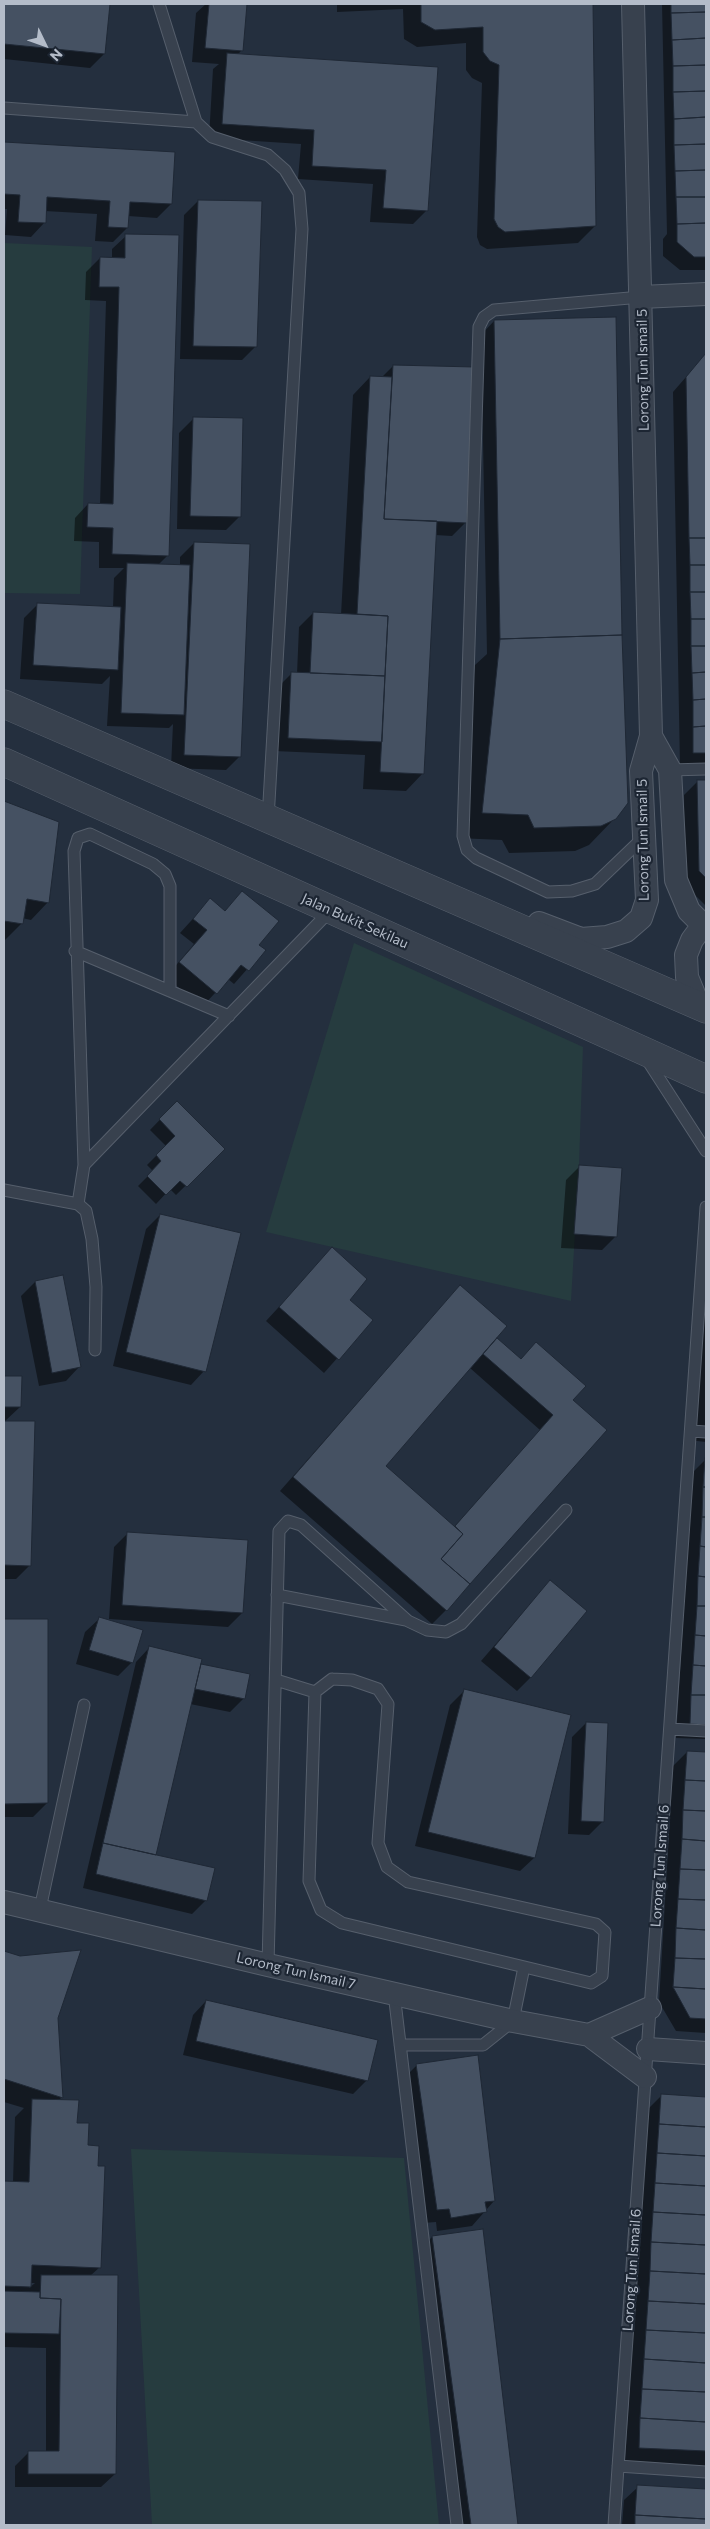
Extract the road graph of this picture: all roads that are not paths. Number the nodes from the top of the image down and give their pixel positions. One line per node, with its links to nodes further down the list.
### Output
1 (159, 4): 4 (lane)
2 (633, 4): 6 (street, Lorong Tun Ismail 5)
3 (4, 108): 4 (lane)
4 (196, 122): 12 (lane)
5 (706, 294): 6 (street)
6 (641, 297): 8 (street, Lorong Tun Ismail 5); 13 (lane)
7 (4, 704): 12 (street)
8 (651, 736): 11 (street, Lorong Tun Ismail 5); 13 (street, Lorong Tun Ismail 5)
9 (4, 762): 14 (street, Jalan Bukit Sekilau)
10 (706, 769): 11 (lane)
11 (670, 770): 16 (street, Lorong Tun Ismail 5)
12 (268, 821): 15 (street)
13 (644, 837): 15 (street, Lorong Tun Ismail 5)
14 (332, 910): 20 (lane); 21 (street, Jalan Bukit Sekilau)
15 (503, 923): 19 (street)
16 (704, 925): 19 (street, Lorong Tun Ismail 5)
17 (75, 951): 18 (lane); 18 (lane); 24 (lane)
18 (170, 991): 20 (lane)
19 (702, 1008)
20 (230, 1016): 24 (lane)
21 (641, 1050): 22 (street, Jalan Bukit Sekilau); 23 (lane)
22 (706, 1079)
23 (706, 1151)
24 (84, 1165): 26 (lane)
25 (4, 1190): 26 (lane)
26 (78, 1204): 28 (lane)
27 (706, 1207): 29 (lane, Lorong Tun Ismail 6)
28 (96, 1350)
29 (692, 1431): 30 (lane); 37 (lane, Lorong Tun Ismail 6)
30 (706, 1432)
31 (566, 1510): 33 (lane)
32 (277, 1595): 33 (lane); 33 (lane); 34 (lane)
33 (408, 1621)
34 (276, 1680): 35 (lane); 41 (lane)
35 (315, 1692): 42 (lane); 42 (lane)
36 (84, 1705): 40 (lane)
37 (670, 1729): 38 (lane); 44 (lane, Lorong Tun Ismail 6)
38 (706, 1731)
39 (4, 1902): 40 (street, Lorong Tun Ismail 7)
40 (40, 1909): 41 (street, Lorong Tun Ismail 7)
41 (268, 1965): 43 (street, Lorong Tun Ismail 7)
42 (524, 1967): 45 (lane)
43 (394, 1994): 45 (street, Lorong Tun Ismail 7); 47 (lane)
44 (650, 2008): 46 (street); 48 (lane, Lorong Tun Ismail 6)
45 (513, 2021): 46 (street, Lorong Tun Ismail 7); 47 (lane)
46 (589, 2035): 50 (street, Lorong Tun Ismail 7)
47 (400, 2045): 53 (lane)
48 (648, 2049): 49 (street); 50 (lane, Lorong Tun Ismail 6)
49 (706, 2053)
50 (645, 2077): 51 (lane, Lorong Tun Ismail 6)
51 (618, 2466): 52 (lane); 54 (lane, Lorong Tun Ismail 6)
52 (706, 2472)
53 (457, 2525)
54 (614, 2525)

